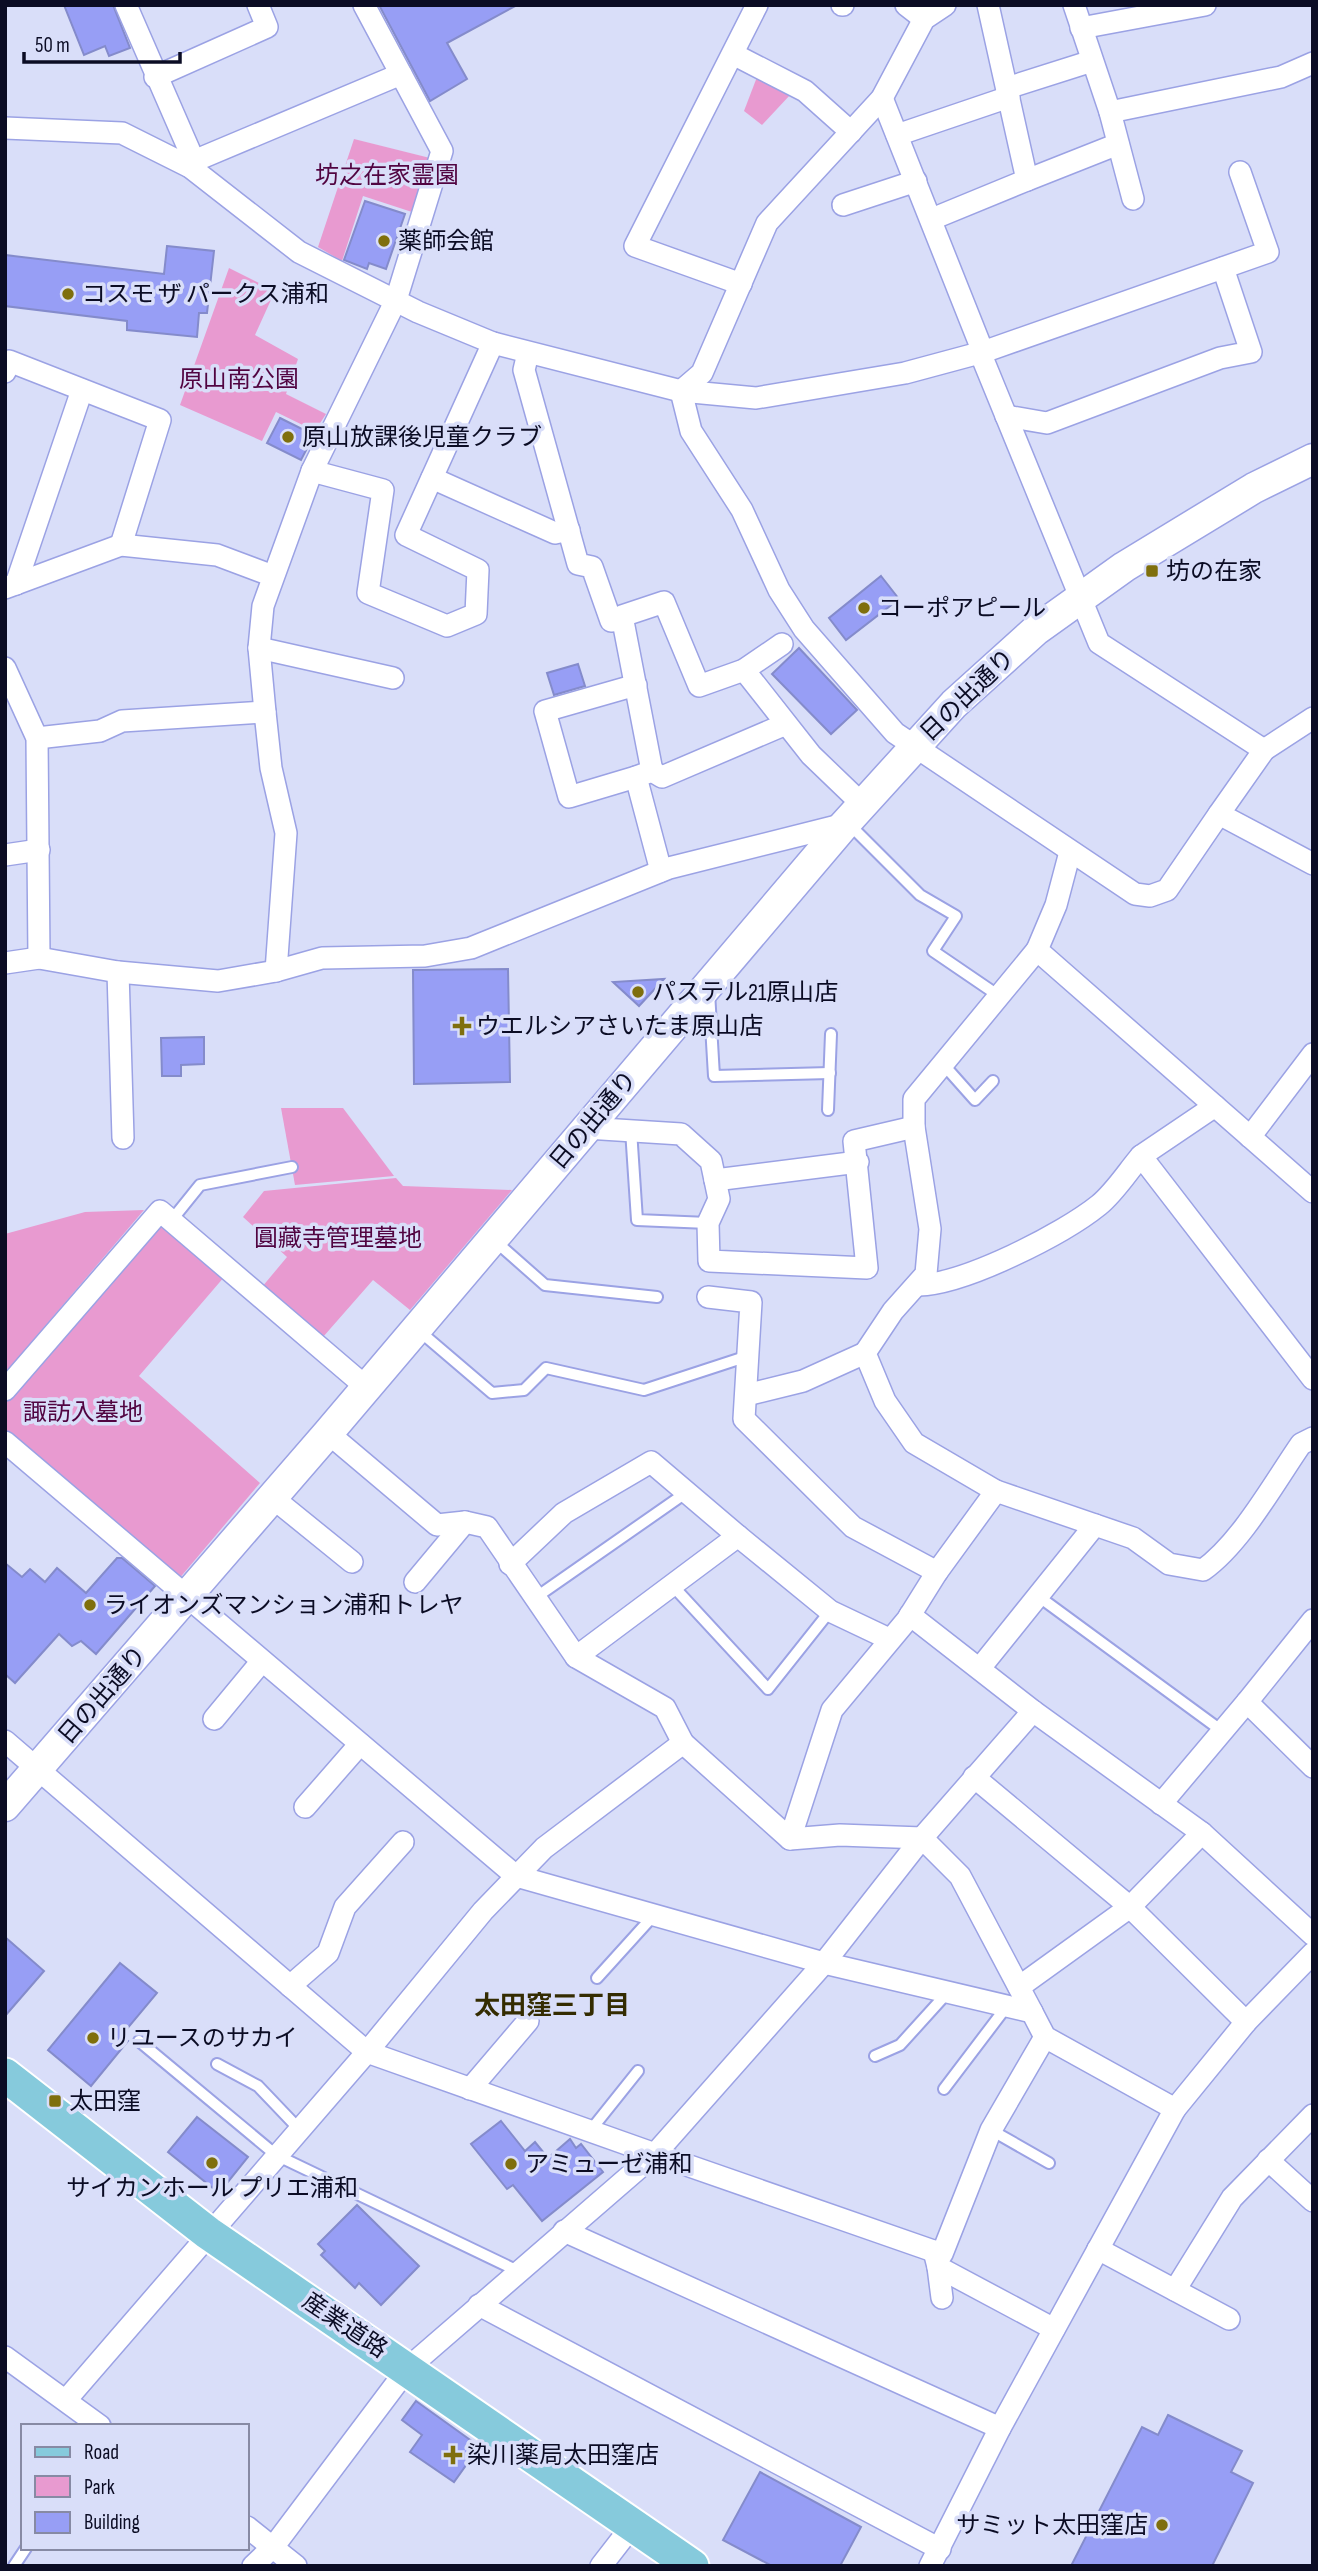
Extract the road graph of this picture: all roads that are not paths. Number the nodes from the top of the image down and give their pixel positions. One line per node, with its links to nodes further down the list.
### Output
1 (126, 5): 16 (street)
2 (258, 5): 16 (street)
3 (364, 5): 15 (street)
4 (758, 5): 12 (street)
5 (906, 5): 10 (street)
6 (945, 5): 10 (street)
7 (988, 5): 17 (street)
8 (1073, 5): 11 (street)
9 (1205, 5): 11 (street)
10 (924, 19): 18 (street)
11 (1081, 28): 13 (street)
12 (733, 54): 21 (street); 32 (street)
13 (1092, 61): 17 (street); 19 (street)
14 (1313, 63): 19 (street)
15 (401, 74): 24 (street); 33 (street)
16 (155, 77): 24 (street)
17 (1008, 93): 22 (street); 26 (street)
18 (882, 98): 21 (street); 22 (street)
19 (1110, 112): 23 (street)
20 (5, 128): 24 (street)
21 (851, 132): 32 (street)
22 (897, 135): 27 (street)
23 (1118, 144): 26 (street); 28 (street)
24 (192, 164): 33 (street)
25 (1240, 172): 31 (street)
26 (1027, 180): 30 (street)
27 (916, 181): 29 (street); 30 (street)
28 (1133, 200)
29 (843, 205)
30 (932, 219): 35 (street)
31 (1223, 268): 35 (street); 40 (street)
32 (741, 284): 39 (street)
33 (396, 300): 34 (street); 42 (street)
34 (493, 343): 36 (street); 43 (street)
35 (983, 352): 39 (street); 40 (street)
36 (528, 353): 39 (street); 44 (street)
37 (5, 372): 38 (street)
38 (82, 390): 45 (street); 47 (street)
39 (681, 391): 60 (street)
40 (1006, 416): 48 (street)
41 (1313, 459): 48 (street, 日の出通り)
42 (312, 471): 43 (street); 46 (street)
43 (432, 478): 44 (street)
44 (569, 530): 49 (street)
45 (121, 545): 46 (street); 47 (street)
46 (273, 576): 51 (street)
47 (11, 586)
48 (1080, 598): 60 (street, 日の出通り); 61 (street)
49 (622, 620): 53 (street); 55 (street)
50 (782, 644): 53 (street)
51 (259, 649): 54 (street); 56 (street)
52 (5, 668): 59 (street)
53 (744, 670): 58 (street)
54 (393, 678)
55 (636, 685): 62 (street); 62 (street)
56 (265, 712): 59 (street); 73 (street)
57 (1313, 718): 61 (street)
58 (786, 724): 62 (street); 64 (street)
59 (37, 738): 65 (street)
60 (913, 746): 64 (street, 日の出通り); 66 (street)
61 (1264, 750): 63 (street)
62 (644, 774): 69 (street)
63 (1219, 814): 66 (street); 68 (street)
64 (851, 816): 69 (street); 75 (street, 日の出通り); 76 (lane)
65 (39, 850): 67 (street); 71 (street)
66 (1070, 852): 70 (street)
67 (5, 855)
68 (1313, 864)
69 (662, 871): 73 (street)
70 (1037, 950): 76 (street); 82 (street)
71 (39, 958): 72 (street); 74 (street)
72 (5, 963)
73 (276, 971): 74 (street)
74 (118, 972): 88 (street)
75 (708, 985): 80 (lane); 85 (street, 日の出通り)
76 (999, 996): 79 (street)
77 (831, 1034): 80 (lane)
78 (1313, 1054): 87 (street)
79 (943, 1064): 81 (lane); 84 (street)
80 (830, 1073): 83 (lane)
81 (993, 1081)
82 (1215, 1106): 87 (street); 89 (street)
83 (828, 1110)
84 (914, 1126): 90 (street); 97 (street)
85 (586, 1128): 86 (street); 96 (street, 日の出通り)
86 (631, 1130): 92 (street); 95 (lane)
87 (1250, 1137): 93 (street)
88 (123, 1138)
89 (1141, 1156): 97 (street); 103 (street)
90 (858, 1162): 92 (street); 95 (street)
91 (292, 1167): 94 (lane)
92 (715, 1180): 95 (street)
93 (1313, 1192)
94 (171, 1221): 104 (street); 105 (street)
95 (708, 1223)
96 (493, 1239): 98 (lane); 100 (street, 日の出通り)
97 (919, 1285): 101 (street)
98 (657, 1297)
99 (708, 1297): 102 (street)
100 (416, 1328): 102 (lane); 104 (street, 日の出通り)
101 (865, 1353): 106 (street); 110 (street)
102 (748, 1356): 106 (street)
103 (1313, 1379)
104 (366, 1387): 107 (street, 日の出通り)
105 (5, 1390)
106 (746, 1395): 118 (street)
107 (328, 1433): 112 (street, 日の出通り); 113 (street)
108 (1313, 1438): 114 (street)
109 (5, 1442): 122 (street)
110 (996, 1491): 114 (street); 118 (street)
111 (687, 1492): 115 (street); 117 (street); 123 (lane)
112 (273, 1498): 116 (street); 122 (street, 日の出通り)
113 (465, 1522): 117 (street); 119 (street)
114 (1095, 1525): 121 (street)
115 (738, 1536): 120 (street); 124 (street)
116 (352, 1562)
117 (510, 1564): 123 (street)
118 (937, 1572): 125 (street)
119 (415, 1582)
120 (672, 1585): 124 (lane); 128 (street)
121 (1038, 1596): 130 (street); 134 (lane)
122 (187, 1598): 129 (street); 139 (street, 日の出通り)
123 (535, 1598): 128 (street)
124 (830, 1611): 127 (street)
125 (910, 1615): 127 (street); 130 (street)
126 (1313, 1620): 131 (street)
127 (890, 1639): 146 (street)
128 (576, 1657): 136 (street)
129 (262, 1661): 133 (street); 137 (street)
130 (980, 1668): 132 (street)
131 (1247, 1702): 134 (street); 138 (street)
132 (1033, 1711): 140 (street); 141 (street)
133 (214, 1719)
134 (1222, 1731): 141 (street)
135 (5, 1741): 139 (street)
136 (683, 1743): 146 (street); 148 (street)
137 (360, 1744): 143 (street); 148 (street)
138 (1313, 1767)
139 (38, 1768): 142 (street, 日の出通り); 155 (street)
140 (974, 1777): 145 (street); 149 (street)
141 (1161, 1804): 144 (street)
142 (5, 1806)
143 (305, 1807)
144 (1202, 1833): 149 (street); 151 (street)
145 (922, 1838): 146 (street); 153 (street); 156 (street)
146 (790, 1839)
147 (403, 1842): 155 (street)
148 (516, 1876): 150 (street); 164 (street)
149 (1130, 1907): 156 (street); 161 (street)
150 (654, 1915): 153 (street); 154 (lane)
151 (1313, 1935)
152 (1313, 1953): 161 (street)
153 (824, 1963): 157 (street); 176 (street)
154 (597, 1978)
155 (290, 1986): 164 (street)
156 (1019, 1987): 159 (street)
157 (948, 1992): 158 (street); 165 (lane)
158 (1007, 2006): 159 (street); 170 (lane)
159 (1032, 2012): 162 (street)
160 (528, 2021): 169 (street)
161 (1246, 2022): 171 (street)
162 (1045, 2037): 171 (street); 174 (street)
163 (139, 2041): 177 (lane)
164 (367, 2052): 169 (street); 173 (street)
165 (875, 2056)
166 (217, 2064): 173 (lane)
167 (638, 2071): 175 (lane)
168 (7, 2082): 182 (main road, 産業道路)
169 (470, 2089): 175 (street)
170 (944, 2089)
171 (1175, 2109): 183 (street)
172 (1313, 2115): 178 (street)
173 (299, 2129): 177 (street)
174 (991, 2130): 179 (lane); 184 (street)
175 (590, 2131): 176 (street)
176 (655, 2154): 181 (street); 184 (street)
177 (276, 2155): 182 (street); 185 (lane)
178 (1268, 2160): 180 (street); 186 (street)
179 (1049, 2163)
180 (1313, 2201)
181 (564, 2231): 185 (street); 195 (street)
182 (208, 2232): 192 (main road, 産業道路); 193 (street)
183 (1098, 2249): 186 (street); 190 (street)
184 (936, 2259): 187 (street); 190 (street)
185 (518, 2271): 188 (street)
186 (1175, 2290): 189 (street)
187 (942, 2298)
188 (479, 2305): 192 (street); 200 (street)
189 (1229, 2319)
190 (1054, 2329): 195 (street)
191 (5, 2357): 193 (street)
192 (408, 2368): 196 (main road, 産業道路); 198 (street)
193 (66, 2400): 194 (street)
194 (97, 2424)
195 (1000, 2428): 200 (street)
196 (632, 2526): 204 (street); 205 (main road, 産業道路)
197 (248, 2528): 198 (street)
198 (274, 2546): 202 (street); 203 (street)
199 (25, 2550): 201 (lane)
200 (935, 2557)
201 (14, 2566)
202 (253, 2566)
203 (296, 2566)
204 (601, 2566)
205 (692, 2566)

